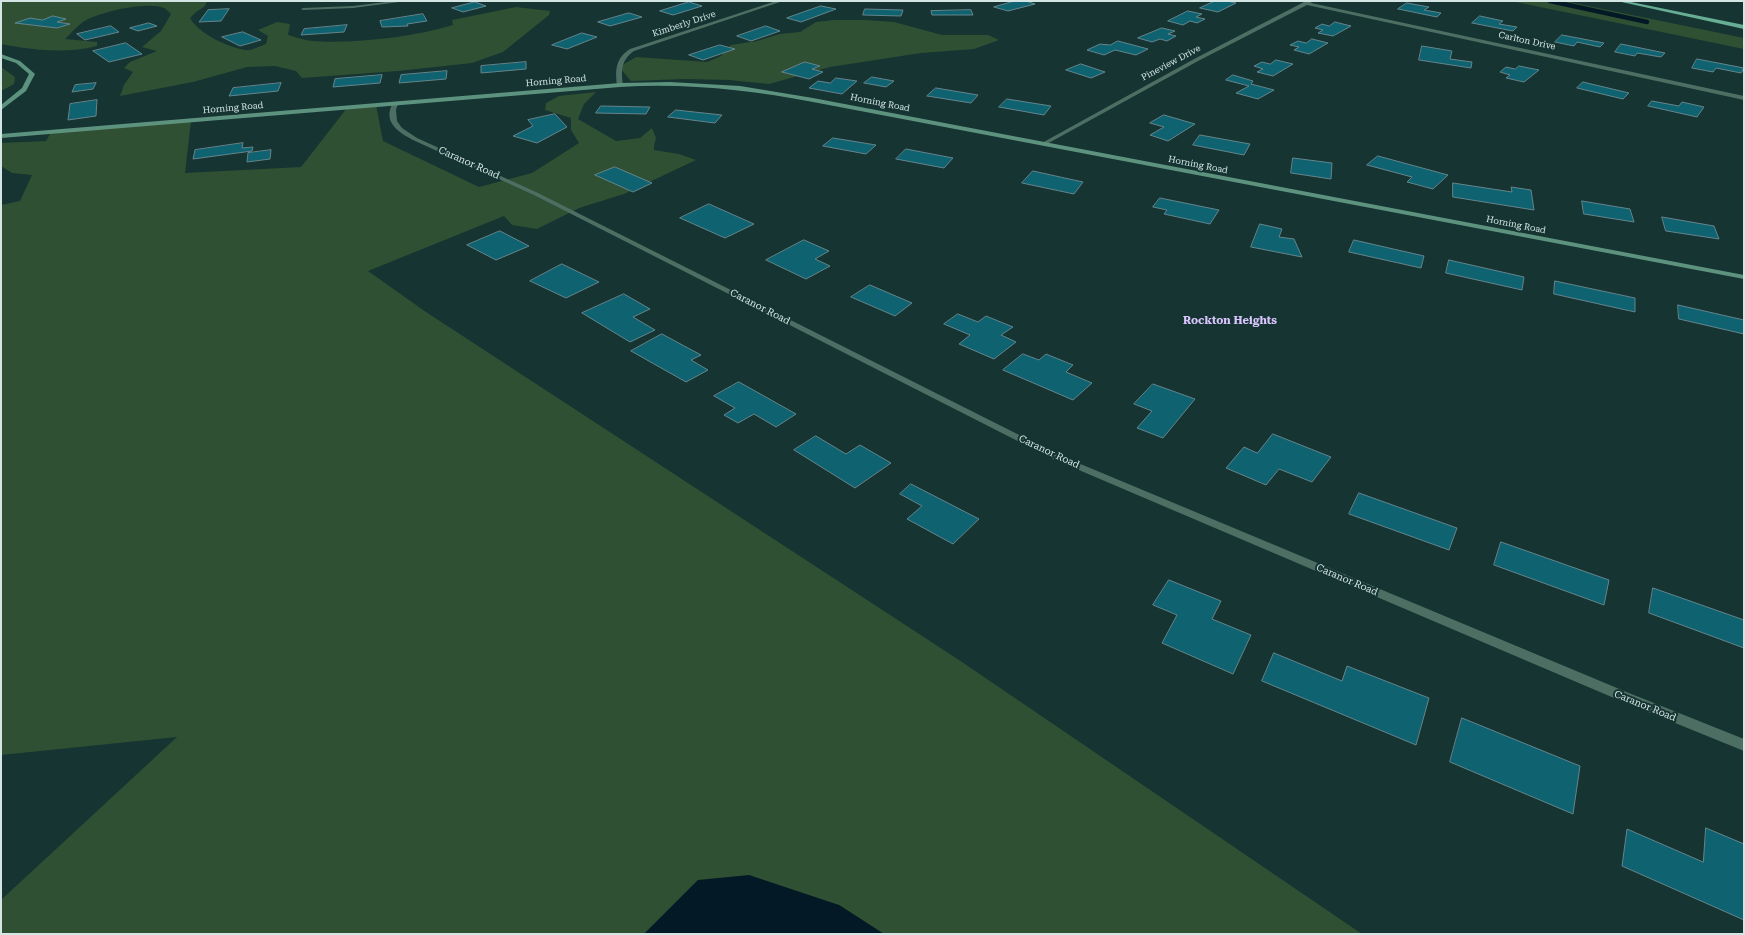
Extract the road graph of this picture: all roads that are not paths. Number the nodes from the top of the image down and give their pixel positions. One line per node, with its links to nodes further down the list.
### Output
1 (405, 1): 5 (street)
2 (781, 1): 8 (street, Kimberly Drive)
3 (1619, 1): 6 (main road)
4 (1308, 2): 9 (street, Carlton Drive); 13 (street, Pineview Drive)
5 (303, 9)
6 (1744, 27)
7 (1, 56): 11 (street)
8 (620, 85): 10 (street, Horning Road); 13 (street, Horning Road)
9 (1744, 98)
10 (395, 104): 12 (street, Horning Road); 15 (street, Caranor Road)
11 (1, 108)
12 (1, 136)
13 (1043, 144): 14 (street, Horning Road)
14 (1744, 277)
15 (1744, 745)

